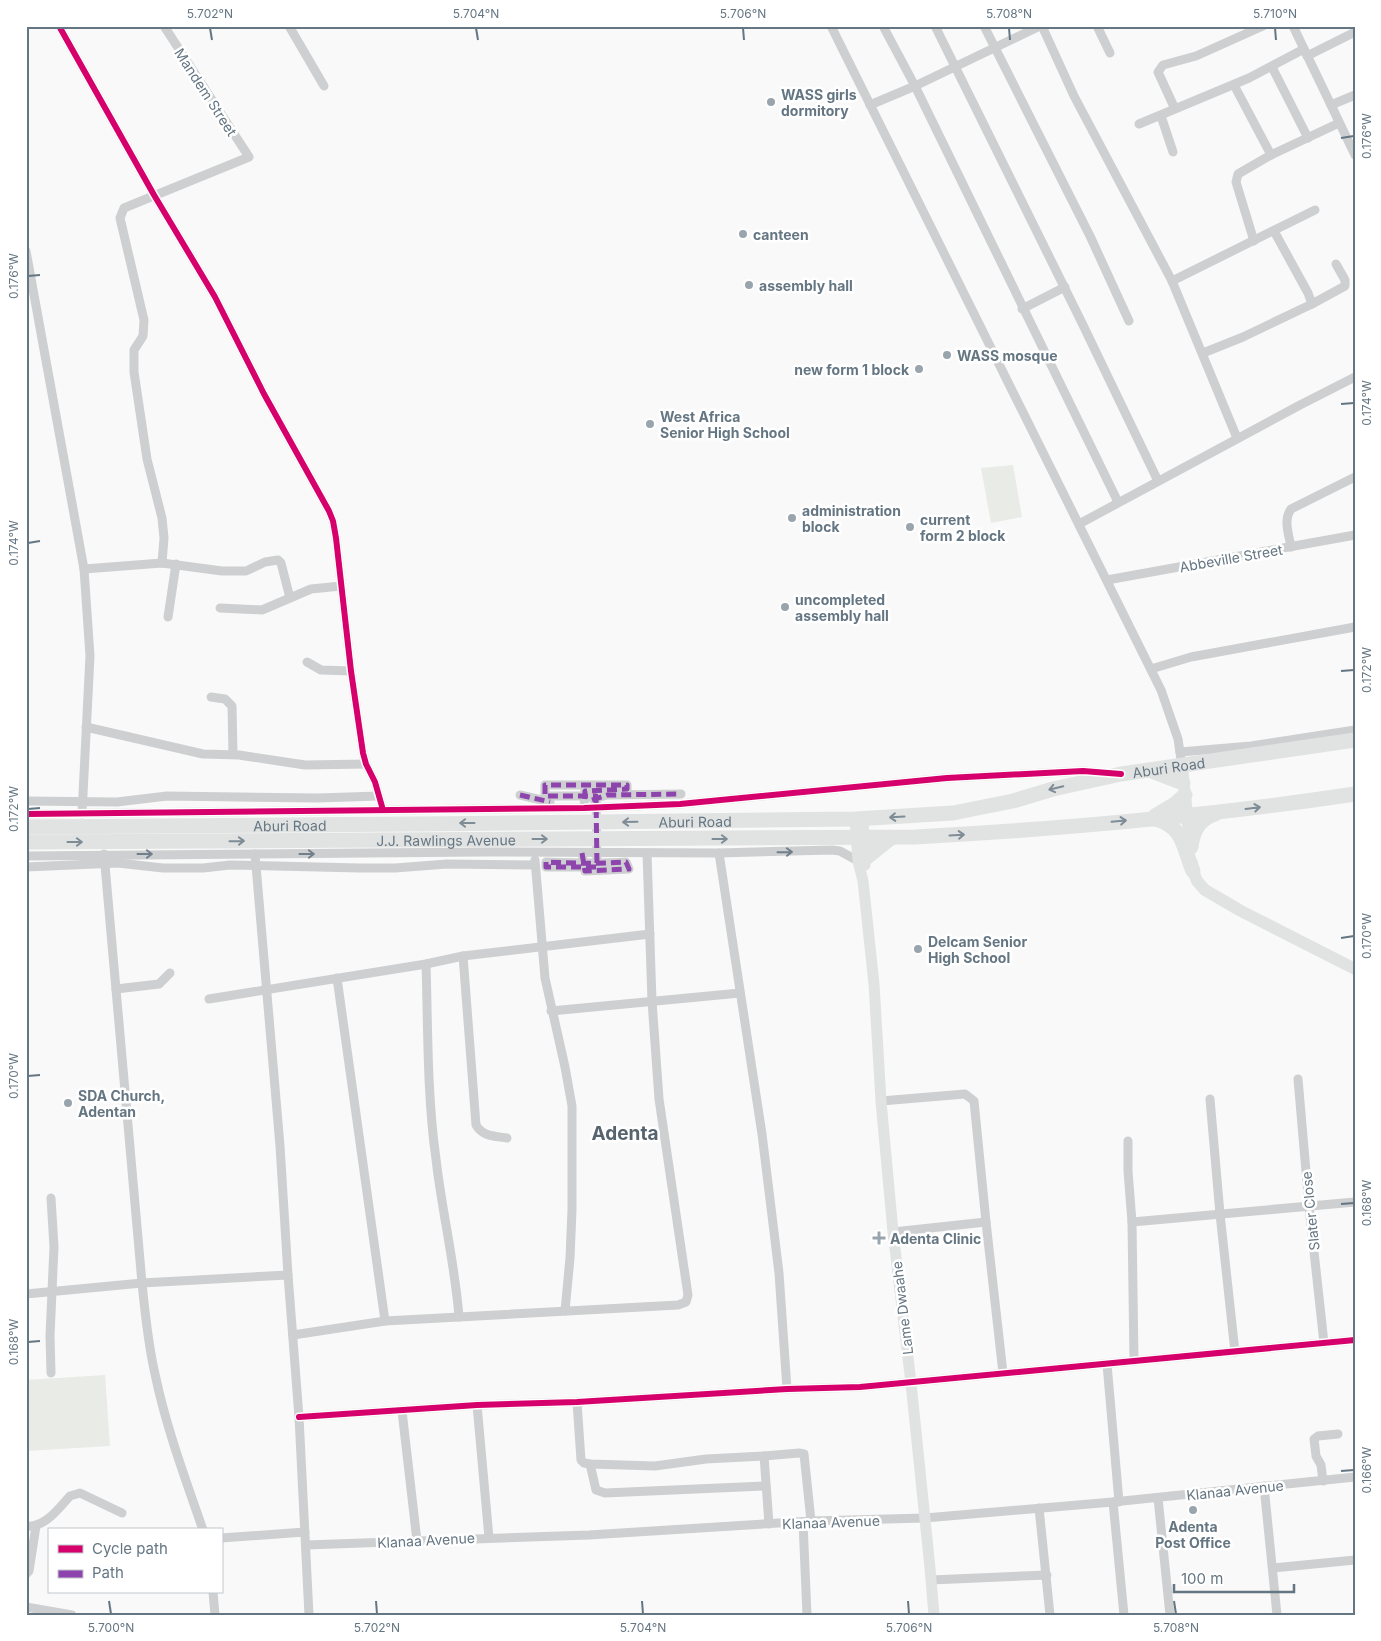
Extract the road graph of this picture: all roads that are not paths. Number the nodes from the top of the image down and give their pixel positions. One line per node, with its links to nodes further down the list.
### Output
1 (59, 26): 32 (street)
2 (164, 26): 32 (street, Mandem Street)
3 (289, 26): 19 (street)
4 (831, 26): 22 (street)
5 (883, 26): 20 (street)
6 (935, 26): 16 (street)
7 (984, 26): 13 (street)
8 (1041, 26): 13 (street); 38 (street)
9 (1096, 26): 14 (street)
10 (1263, 26): 24 (street)
11 (1293, 26): 15 (street)
12 (1354, 32): 15 (street)
13 (995, 47): 16 (street); 42 (street)
14 (1110, 52)
15 (1305, 52): 17 (street); 23 (street)
16 (955, 66): 20 (street); 39 (street)
17 (1272, 68): 18 (street); 28 (street)
18 (1234, 85): 24 (street); 30 (street)
19 (324, 86)
20 (915, 86): 22 (street); 41 (street)
21 (1355, 96): 23 (street)
22 (870, 105): 49 (street)
23 (1331, 105): 26 (street)
24 (1175, 109): 25 (street)
25 (1161, 116): 27 (street); 29 (street)
26 (1339, 123): 28 (street); 31 (street)
27 (1139, 124)
28 (1308, 138): 30 (street)
29 (1173, 152)
30 (1271, 155): 35 (street)
31 (1355, 155)
32 (154, 195): 52 (street); 56 (street)
33 (1315, 210): 34 (street)
34 (1274, 231): 35 (street); 40 (street)
35 (1254, 241): 38 (street)
36 (26, 251): 54 (street)
37 (1336, 264): 40 (street)
38 (1172, 281): 43 (street)
39 (1065, 287): 41 (street); 47 (street)
40 (1312, 304): 43 (street)
41 (1022, 309): 48 (street)
42 (1129, 321)
43 (1203, 353): 45 (street)
44 (1355, 378): 45 (street)
45 (1238, 438): 47 (street)
46 (1355, 477): 51 (street)
47 (1158, 481): 48 (street)
48 (1118, 502): 49 (street)
49 (1079, 524): 55 (street)
50 (1355, 535): 51 (street, Abbeville Street)
51 (1291, 547): 55 (street, Abbeville Street)
52 (162, 563): 53 (street); 54 (street)
53 (176, 564): 57 (street); 59 (street)
54 (84, 569): 65 (street)
55 (1107, 580): 62 (street)
56 (341, 586): 57 (street); 63 (street)
57 (290, 598): 58 (street)
58 (220, 608)
59 (168, 618)
60 (1355, 627): 62 (street)
61 (307, 662): 63 (street)
62 (1151, 669): 69 (street)
63 (351, 670): 70 (street)
64 (210, 697): 68 (street)
65 (86, 727): 68 (street); 79 (street)
66 (1355, 730): 69 (street)
67 (1355, 740): 69 (highway, Aburi Road)
68 (233, 754): 70 (street)
69 (1181, 759): 71 (highway, Aburi Road); 73 (main road)
70 (366, 764): 77 (street)
71 (1145, 770): 72 (highway, Aburi Road); 73 (highway)
72 (1121, 774): 80 (street); 88 (highway, Aburi Road, one-way to 88)
73 (1184, 789): 85 (main road); 87 (highway)
74 (682, 794): 80 (street)
75 (1355, 794): 82 (highway, one-way to 75)
76 (520, 795): 80 (street)
77 (379, 796): 79 (street); 81 (street)
78 (26, 801): 79 (street)
79 (82, 802): 84 (street)
80 (584, 804): 86 (street); 98 (street)
81 (383, 810): 84 (street); 86 (street)
82 (1220, 812): 85 (highway); 94 (highway)
83 (26, 814): 84 (street)
84 (82, 814)
85 (1187, 815): 87 (highway, J.J. Rawlings Avenue); 94 (main road)
86 (400, 817): 88 (highway, Aburi Road, one-way to 86); 89 (highway, Aburi Road)
87 (1152, 818): 91 (highway, J.J. Rawlings Avenue, one-way to 87); 107 (highway)
88 (859, 819): 90 (street, Lame Dwaahe)
89 (26, 827)
90 (861, 838): 91 (highway, J.J. Rawlings Avenue); 93 (highway, J.J. Rawlings Avenue, one-way to 90); 103 (street, Lame Dwaahe)
91 (891, 838): 103 (highway)
92 (497, 846): 93 (highway, J.J. Rawlings Avenue, one-way to 93); 95 (highway, J.J. Rawlings Avenue, one-way to 92); 97 (street)
93 (684, 846): 99 (street); 100 (street)
94 (1191, 846): 107 (main road)
95 (285, 848): 96 (highway, J.J. Rawlings Avenue, one-way to 95); 101 (street)
96 (29, 851): 102 (street); 106 (street)
97 (534, 853): 98 (street); 105 (street)
98 (582, 853): 99 (street)
99 (647, 853): 108 (street)
100 (719, 853): 103 (street, one-way to 103); 117 (street)
101 (255, 854): 102 (street, one-way to 101); 104 (street)
102 (104, 859): 104 (street); 106 (street); 115 (street)
103 (862, 860): 123 (street, Lame Dwaahe)
104 (256, 865): 105 (street); 116 (street)
105 (535, 865): 109 (street)
106 (27, 869)
107 (1193, 871): 112 (main road)
108 (650, 934): 109 (street); 119 (street)
109 (542, 946): 110 (street); 120 (street)
110 (463, 956): 111 (street); 124 (street)
111 (426, 964): 114 (street); 138 (street)
112 (1355, 969)
113 (170, 973): 115 (street)
114 (337, 978): 116 (street); 139 (street)
115 (116, 989): 134 (street)
116 (268, 989): 118 (street); 133 (street)
117 (740, 993): 119 (street); 149 (street)
118 (209, 999)
119 (652, 1001): 120 (street); 137 (street)
120 (551, 1011): 137 (street)
121 (1298, 1080): 128 (street, Slater Close)
122 (1210, 1099): 129 (street)
123 (881, 1101): 130 (street); 132 (street, Lame Dwaahe)
124 (507, 1138)
125 (1128, 1140): 131 (street)
126 (51, 1198): 135 (street)
127 (1355, 1202): 128 (street)
128 (1309, 1206): 129 (street); 142 (street, Slater Close)
129 (1220, 1214): 131 (street); 143 (street)
130 (986, 1222): 132 (street); 147 (street)
131 (1132, 1222): 144 (street)
132 (893, 1232): 148 (street, Lame Dwaahe)
133 (288, 1275): 134 (street); 140 (street)
134 (142, 1283): 135 (street); 169 (street)
135 (52, 1291): 136 (street); 146 (street)
136 (26, 1294)
137 (565, 1311): 138 (street)
138 (460, 1318): 139 (street)
139 (385, 1321): 140 (street)
140 (294, 1335): 153 (street)
141 (1355, 1340): 142 (street)
142 (1324, 1343): 143 (street)
143 (1235, 1352): 144 (street)
144 (1134, 1361): 145 (street)
145 (1107, 1364): 147 (street); 162 (street)
146 (50, 1373)
147 (1003, 1373): 148 (street)
148 (911, 1383): 149 (street); 165 (street, Lame Dwaahe)
149 (787, 1389): 150 (street)
150 (577, 1402): 151 (street); 156 (street)
151 (477, 1405): 152 (street); 172 (street)
152 (402, 1411): 153 (street); 173 (street)
153 (299, 1417): 170 (street)
154 (1338, 1434): 158 (street)
155 (764, 1456): 156 (street); 159 (street); 166 (street)
156 (590, 1464): 159 (street)
157 (1355, 1478): 158 (street, Klanaa Avenue)
158 (1323, 1481): 160 (street, Klanaa Avenue)
159 (766, 1486): 167 (street)
160 (1264, 1486): 161 (street, Klanaa Avenue); 176 (street)
161 (1158, 1498): 162 (street, Klanaa Avenue); 189 (street)
162 (1116, 1502): 163 (street, Klanaa Avenue); 188 (street)
163 (1039, 1508): 165 (street, Klanaa Avenue); 178 (street)
164 (122, 1513): 168 (street)
165 (925, 1518): 166 (street, Klanaa Avenue); 179 (street, Lame Dwaahe)
166 (807, 1521): 167 (street, Klanaa Avenue); 185 (street)
167 (769, 1524): 172 (street, Klanaa Avenue)
168 (31, 1526): 177 (street)
169 (202, 1528)
170 (305, 1532): 171 (street); 174 (street)
171 (222, 1538)
172 (489, 1538): 173 (street, Klanaa Avenue)
173 (417, 1541): 174 (street, Klanaa Avenue)
174 (306, 1545): 184 (street)
175 (1355, 1560): 176 (street)
176 (1273, 1568): 190 (street)
177 (26, 1574)
178 (1047, 1575): 179 (street); 187 (street)
179 (931, 1580): 186 (street, Lame Dwaahe)
180 (213, 1594): 183 (street)
181 (26, 1607): 182 (street)
182 (72, 1615)
183 (215, 1615)
184 (309, 1615)
185 (807, 1615)
186 (934, 1615)
187 (1050, 1615)
188 (1124, 1615)
189 (1170, 1615)
190 (1277, 1615)

